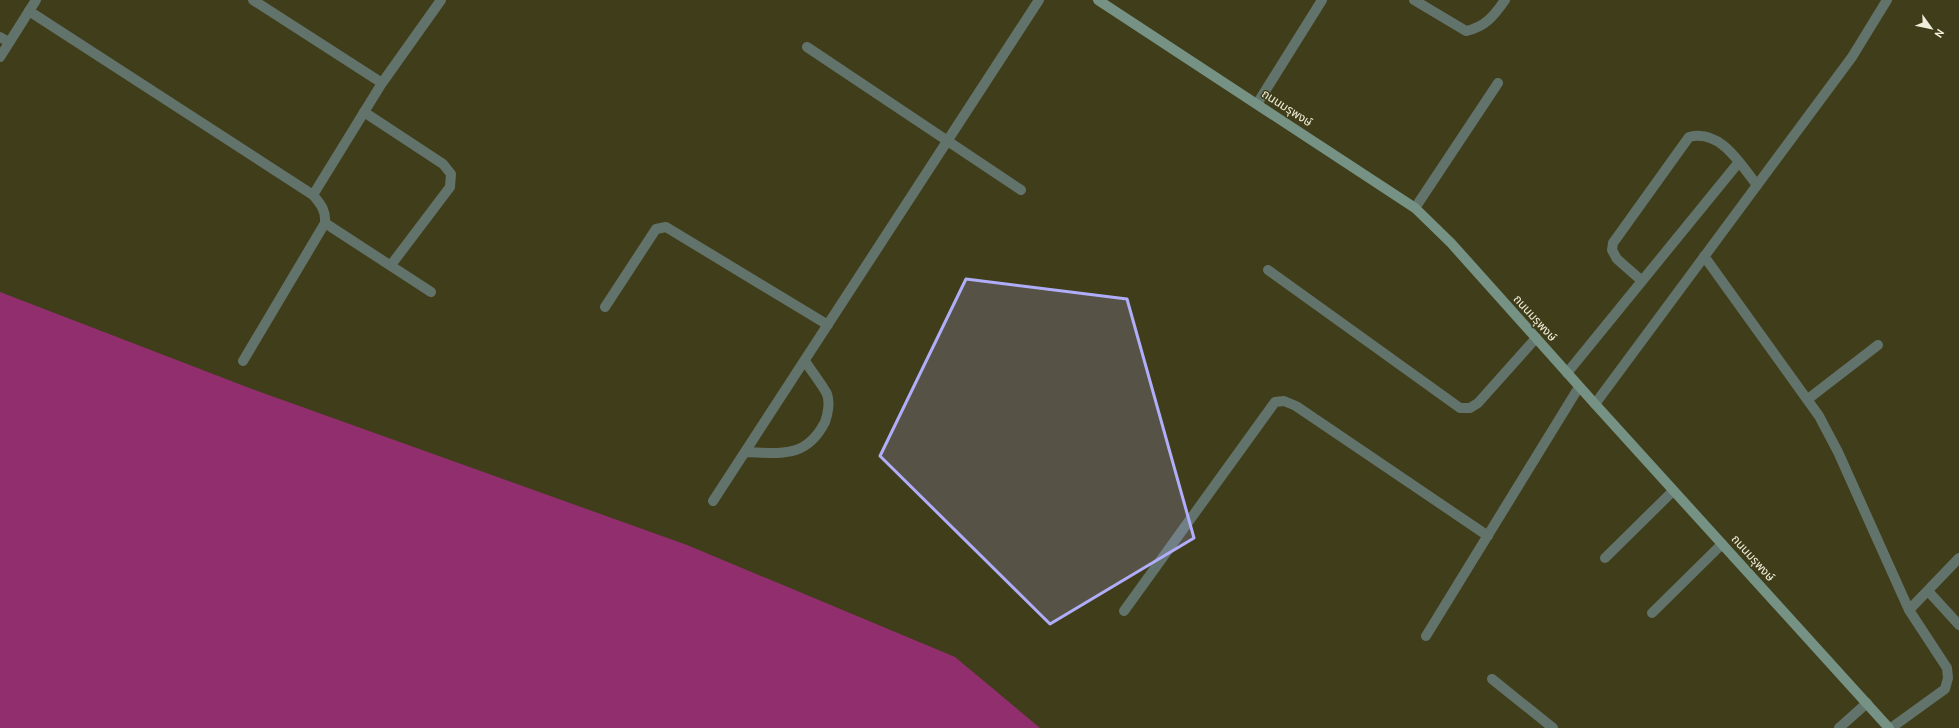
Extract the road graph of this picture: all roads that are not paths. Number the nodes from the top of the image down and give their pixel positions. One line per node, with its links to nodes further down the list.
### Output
1 (36, 0): 10 (street)
2 (253, 0): 15 (street)
3 (440, 0): 15 (street)
4 (1039, 0): 19 (street)
5 (1098, 0): 17 (main road, ถนนมรุพงษ์)
6 (1322, 0): 17 (street)
7 (1414, 0): 8 (street)
8 (1506, 0)
9 (1887, 0): 21 (street)
10 (29, 11): 12 (street); 23 (street)
11 (0, 37): 12 (street)
12 (9, 42): 14 (street)
13 (807, 47): 19 (street)
14 (0, 57)
15 (382, 83): 18 (street)
16 (1498, 83): 24 (street)
17 (1257, 104): 24 (main road, ถนนมรุพงษ์)
18 (364, 112): 23 (street); 27 (street)
19 (948, 140): 22 (street); 32 (street)
20 (1738, 162): 21 (street); 29 (street); 29 (street)
21 (1757, 185): 26 (street)
22 (1021, 190)
23 (313, 195): 25 (street)
24 (1415, 208): 33 (main road, ถนนมรุพงษ์)
25 (325, 223): 27 (street); 35 (street)
26 (1704, 256): 39 (street); 40 (street)
27 (391, 265): 30 (street)
28 (1268, 270): 33 (street)
29 (1642, 281): 37 (street)
30 (431, 292)
31 (606, 307): 32 (street)
32 (828, 325): 36 (street)
33 (1536, 338): 37 (main road, ถนนมรุพงษ์)
34 (1878, 345): 39 (street)
35 (243, 361)
36 (805, 361): 41 (street); 41 (street)
37 (1567, 373): 38 (main road, ถนนมรุพงษ์)
38 (1579, 387): 40 (main road, ถนนมรุพงษ์); 44 (street)
39 (1808, 399): 49 (street)
40 (1595, 404): 42 (main road, ถนนมรุพงษ์)
41 (745, 452): 43 (street)
42 (1673, 491): 45 (main road, ถนนมรุพงษ์); 46 (street)
43 (713, 501)
44 (1488, 536): 50 (street); 53 (street)
45 (1722, 544): 51 (street); 55 (main road, ถนนมรุพงษ์)
46 (1605, 558)
47 (1959, 558): 48 (street)
48 (1928, 591): 49 (street); 52 (street)
49 (1909, 610): 58 (street)
50 (1124, 611)
51 (1652, 613)
52 (1959, 625)
53 (1426, 636)
54 (1492, 679): 56 (street)
55 (1867, 703): 57 (street); 58 (main road, ถนนมรุพงษ์)
56 (1553, 728)
57 (1839, 728)
58 (1890, 728)

